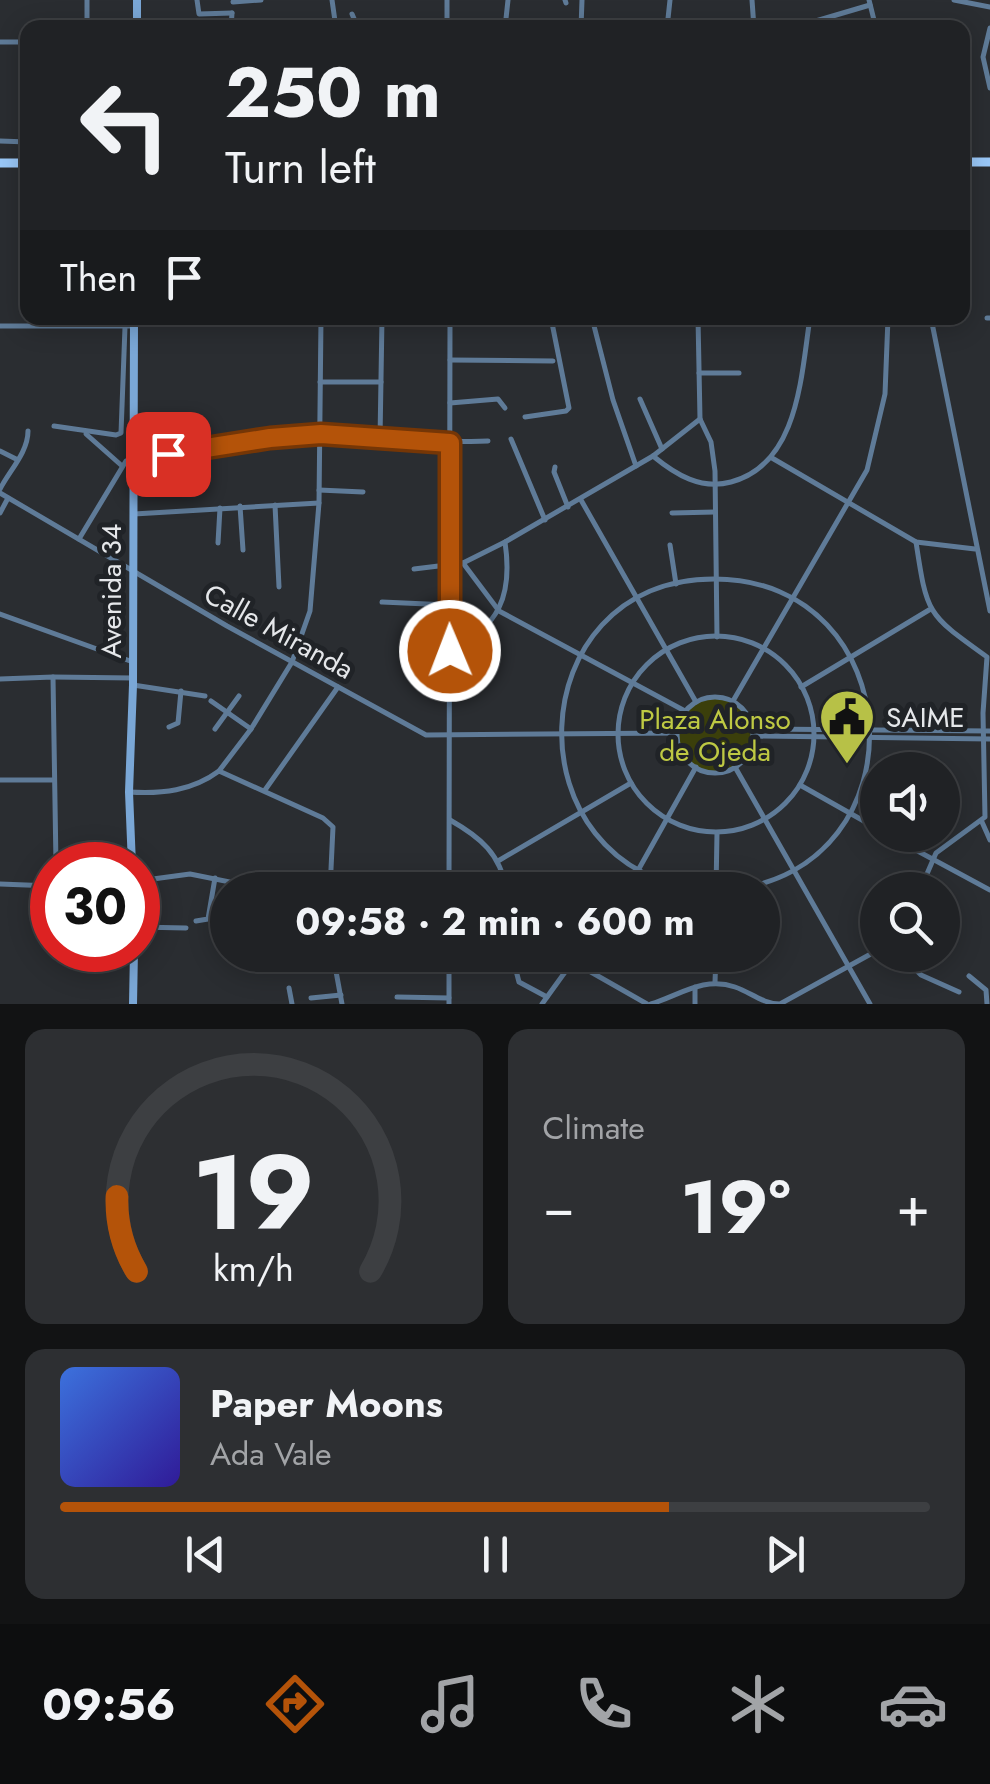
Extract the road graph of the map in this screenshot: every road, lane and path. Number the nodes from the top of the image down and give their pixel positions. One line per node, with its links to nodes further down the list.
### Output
1 (197, 0): 7 (street)
2 (261, 0): 4 (street)
3 (954, 0): 6 (street)
4 (233, 1): 7 (street)
5 (870, 2): 11 (street)
6 (990, 7)
7 (232, 13): 9 (street)
8 (352, 14): 10 (street)
9 (232, 20)
10 (355, 20)
11 (816, 20)
12 (990, 28): 13 (street)
13 (990, 88)
14 (66, 325): 26 (street)
15 (131, 325): 40 (street)
16 (131, 325): 51 (street, Avenida 34)
17 (321, 325): 31 (street)
18 (382, 325): 32 (street)
19 (450, 325): 27 (street)
20 (552, 325): 36 (street)
21 (594, 325): 53 (street)
22 (698, 325): 29 (street)
23 (809, 325): 49 (street)
24 (888, 325): 61 (street)
25 (932, 325): 77 (street)
26 (0, 326)
27 (450, 360): 28 (street); 34 (street)
28 (552, 361)
29 (699, 373): 30 (street); 37 (street)
30 (739, 373)
31 (320, 382): 32 (street); 41 (street)
32 (381, 382): 42 (street)
33 (640, 399): 46 (street)
34 (450, 402): 35 (street); 45 (street)
35 (505, 408)
36 (525, 417)
37 (700, 419): 46 (street); 55 (street)
38 (54, 426): 40 (street)
39 (28, 431): 50 (street)
40 (84, 432): 52 (street)
41 (321, 434): 42 (street); 51 (street); 56 (street)
42 (380, 439): 45 (street)
43 (510, 439): 71 (street)
44 (488, 442): 45 (street)
45 (450, 443): 82 (street)
46 (662, 449): 48 (street)
47 (0, 451): 50 (street)
48 (653, 456): 53 (street); 55 (street)
49 (772, 458): 55 (street); 61 (street)
50 (16, 459): 57 (street)
51 (134, 460): 52 (street); 70 (street, Avenida 34)
52 (122, 465): 72 (street)
53 (636, 466): 60 (street)
54 (555, 467): 65 (street)
55 (715, 486): 67 (street)
56 (319, 490): 58 (street); 62 (street)
57 (0, 491): 59 (street, Calle Miranda)
58 (364, 492)
59 (8, 498): 68 (street); 72 (street, Calle Miranda)
60 (580, 499): 65 (street); 89 (street)
61 (849, 502): 74 (street); 90 (street)
62 (319, 503): 63 (street); 105 (street)
63 (275, 505): 64 (street); 88 (street)
64 (240, 506): 66 (street); 78 (street)
65 (568, 507): 71 (street)
66 (220, 508): 70 (street); 75 (street)
67 (715, 512): 69 (street); 85 (street)
68 (0, 513)
69 (672, 513)
70 (134, 514): 84 (street, Avenida 34)
71 (545, 520): 73 (street)
72 (79, 539): 84 (street, Calle Miranda)
73 (505, 542): 81 (street); 95 (street)
74 (916, 542): 77 (street); 93 (street)
75 (218, 544)
76 (670, 545): 86 (street)
77 (975, 549): 80 (street)
78 (243, 550)
79 (990, 561): 80 (street)
80 (979, 562): 87 (street)
81 (462, 563): 82 (street); 95 (street)
82 (448, 564): 83 (street); 92 (street)
83 (414, 569)
84 (134, 570): 104 (street, Avenida 34); 105 (street, Calle Miranda)
85 (714, 579): 86 (street); 90 (street); 97 (street)
86 (676, 584): 89 (street)
87 (987, 584): 94 (street)
88 (279, 587)
89 (638, 600): 98 (street); 101 (street)
90 (792, 600): 99 (street); 103 (street)
91 (382, 602): 92 (street)
92 (449, 605): 100 (street)
93 (929, 610): 102 (street); 103 (street)
94 (990, 610)
95 (499, 611): 100 (street); 101 (street)
96 (0, 614): 104 (street)
97 (717, 637): 98 (street); 99 (street)
98 (666, 650): 109 (street); 114 (street)
99 (764, 650): 111 (street); 115 (street)
100 (450, 651): 128 (street)
101 (580, 656): 109 (street); 127 (street)
102 (988, 656): 122 (street)
103 (850, 657): 111 (street); 126 (street)
104 (133, 662): 108 (street, Avenida 34)
105 (292, 662): 110 (street, Calle Miranda); 120 (street)
106 (0, 678): 107 (street)
107 (53, 678): 108 (street); 135 (street)
108 (133, 682): 112 (street); 139 (street, Avenida 34)
109 (632, 684): 116 (street); 125 (street)
110 (338, 687): 128 (street, Calle Miranda); 138 (street)
111 (801, 687): 121 (street)
112 (181, 691): 117 (street); 118 (street)
113 (239, 696): 117 (street)
114 (696, 702): 115 (street); 116 (street)
115 (733, 702): 124 (street)
116 (685, 711): 123 (street)
117 (228, 712): 119 (street); 120 (street)
118 (169, 727)
119 (215, 729)
120 (251, 729): 133 (street)
121 (813, 729): 124 (street); 126 (street); 129 (street)
122 (986, 731): 126 (street); 130 (street)
123 (677, 733): 125 (street, Calle Miranda); 132 (street)
124 (753, 733): 129 (street); 131 (street)
125 (618, 734): 127 (street, Calle Miranda); 136 (street)
126 (872, 734): 129 (street); 130 (street); 141 (street)
127 (560, 735): 128 (street, Calle Miranda); 140 (street)
128 (450, 737): 143 (street)
129 (814, 738): 137 (street)
130 (987, 739): 146 (street)
131 (735, 767): 132 (street); 145 (street)
132 (696, 768): 144 (street)
133 (219, 771): 138 (street); 139 (street)
134 (0, 780): 135 (street)
135 (54, 780): 149 (street)
136 (631, 782): 140 (street); 144 (street)
137 (800, 784): 141 (street); 145 (street)
138 (265, 790): 156 (street)
139 (129, 792): 150 (street, Avenida 34)
140 (580, 812): 153 (street); 154 (street)
141 (850, 814): 142 (street); 155 (street)
142 (860, 819)
143 (450, 820): 153 (street); 157 (street)
144 (668, 820): 147 (street); 154 (street)
145 (764, 820): 147 (street); 155 (street)
146 (982, 822): 148 (street); 152 (street)
147 (716, 832): 160 (street)
148 (990, 840)
149 (55, 842)
150 (131, 842)
151 (918, 852): 152 (street)
152 (932, 860): 161 (street); 167 (street)
153 (498, 861): 158 (street)
154 (639, 870): 159 (street)
155 (794, 870): 162 (street); 173 (street)
156 (331, 872)
157 (450, 872)
158 (501, 872)
159 (644, 872)
160 (716, 872)
161 (927, 872)
162 (780, 876)
163 (210, 877): 164 (street)
164 (160, 878)
165 (0, 884): 166 (street)
166 (30, 885)
167 (990, 890)
168 (210, 907): 169 (street)
169 (196, 921)
170 (160, 927): 171 (street)
171 (186, 928)
172 (860, 960): 173 (street)
173 (848, 966): 183 (street); 198 (street)
174 (134, 972): 192 (street)
175 (336, 972): 187 (street)
176 (449, 972): 191 (street)
177 (515, 972): 189 (street)
178 (565, 972): 189 (street)
179 (591, 972): 196 (street)
180 (716, 972): 183 (street)
181 (918, 972): 186 (street)
182 (968, 976): 199 (street)
183 (716, 982): 184 (street)
184 (694, 986): 196 (street); 197 (street)
185 (289, 988): 193 (street)
186 (959, 992)
187 (340, 995): 190 (street); 194 (street)
188 (398, 997): 191 (street)
189 (547, 997): 195 (street)
190 (311, 998)
191 (449, 1001)
192 (133, 1004)
193 (292, 1004)
194 (342, 1004)
195 (542, 1004)
196 (649, 1004)
197 (695, 1004)
198 (870, 1004)
199 (987, 1004)

